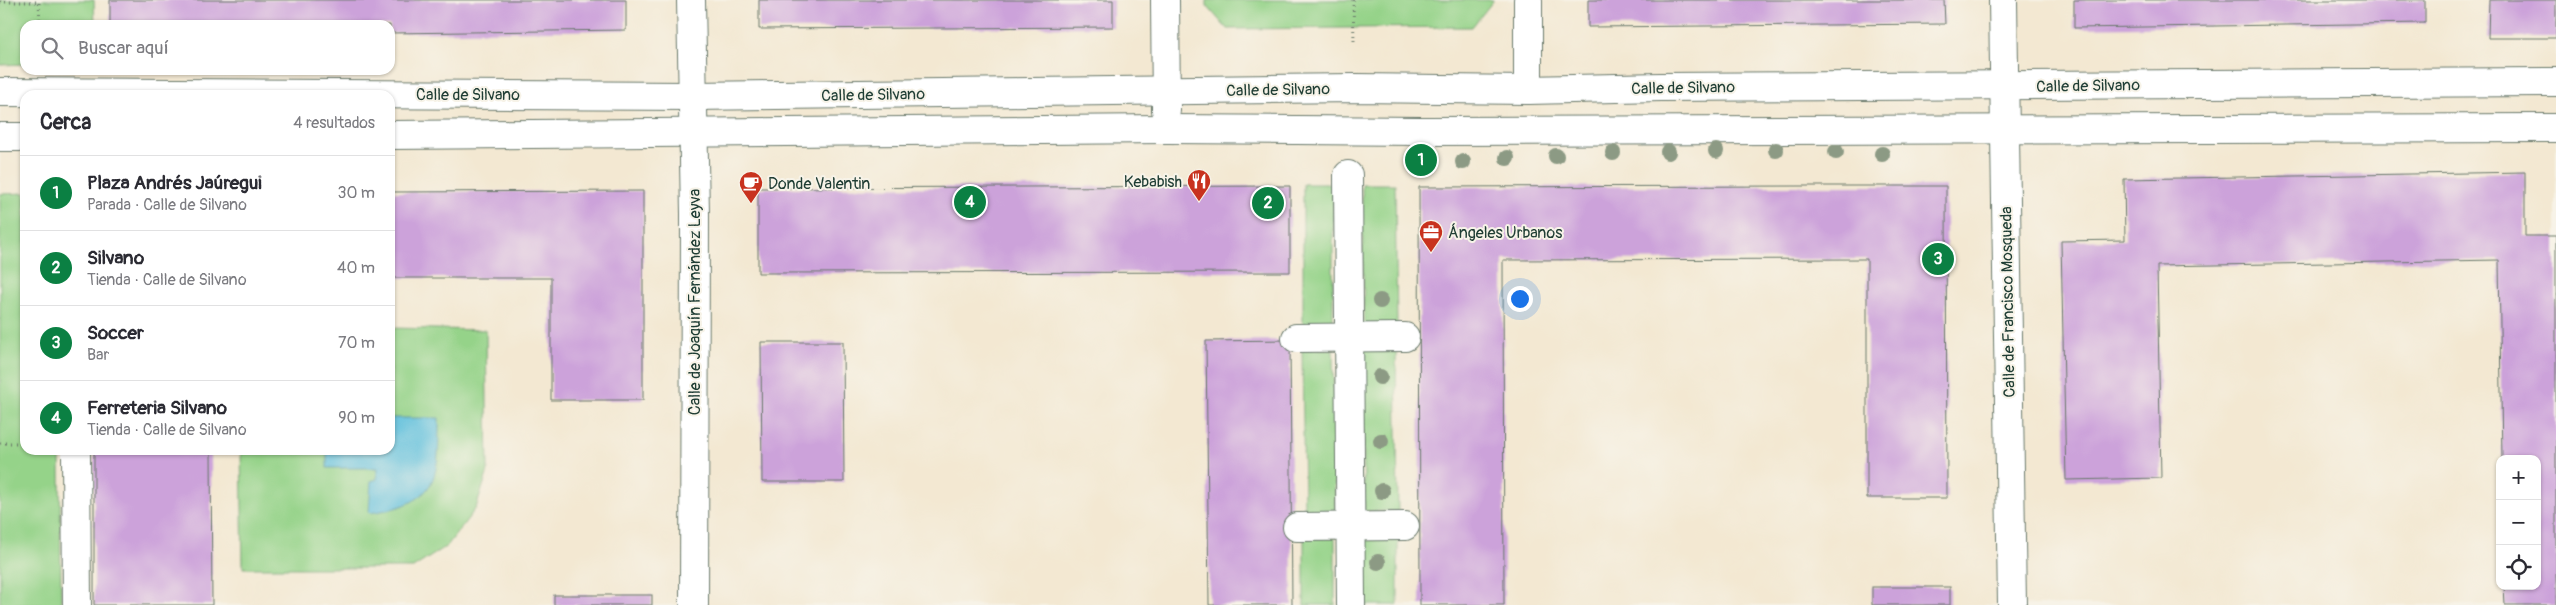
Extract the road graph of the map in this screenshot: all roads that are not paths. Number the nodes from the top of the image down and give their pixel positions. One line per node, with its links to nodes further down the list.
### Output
1 (691, 0): 12 (street, Calle de Joaquín Fernández Leyva)
2 (1165, 0): 8 (street)
3 (1528, 0): 7 (street)
4 (2003, 0): 6 (street, Calle de Francisco Mosqueda)
5 (2556, 82): 6 (street, Calle de Silvano)
6 (2005, 86): 7 (street, Calle de Silvano); 13 (street, Calle de Francisco Mosqueda)
7 (1528, 90): 8 (street, Calle de Silvano)
8 (1166, 91): 12 (street, Calle de Silvano); 15 (street)
9 (0, 92): 10 (street, Calle de Silvano)
10 (20, 92)
11 (395, 94): 12 (street, Calle de Silvano)
12 (693, 96): 16 (street, Calle de Joaquín Fernández Leyva)
13 (2004, 128): 14 (street); 15 (street); 31 (street, Calle de Francisco Mosqueda)
14 (2556, 128)
15 (1166, 129): 16 (street)
16 (693, 133): 17 (street); 29 (street, Calle de Joaquín Fernández Leyva)
17 (395, 135)
18 (0, 137): 19 (street)
19 (20, 137)
20 (1348, 176): 21 (street)
21 (1350, 337): 22 (street); 23 (street); 25 (street)
22 (1405, 337)
23 (1296, 338)
24 (76, 455): 28 (street)
25 (1350, 526): 26 (street); 27 (street); 30 (street)
26 (1405, 526)
27 (1297, 527)
28 (77, 605)
29 (694, 605)
30 (1351, 605)
31 (2012, 605)

